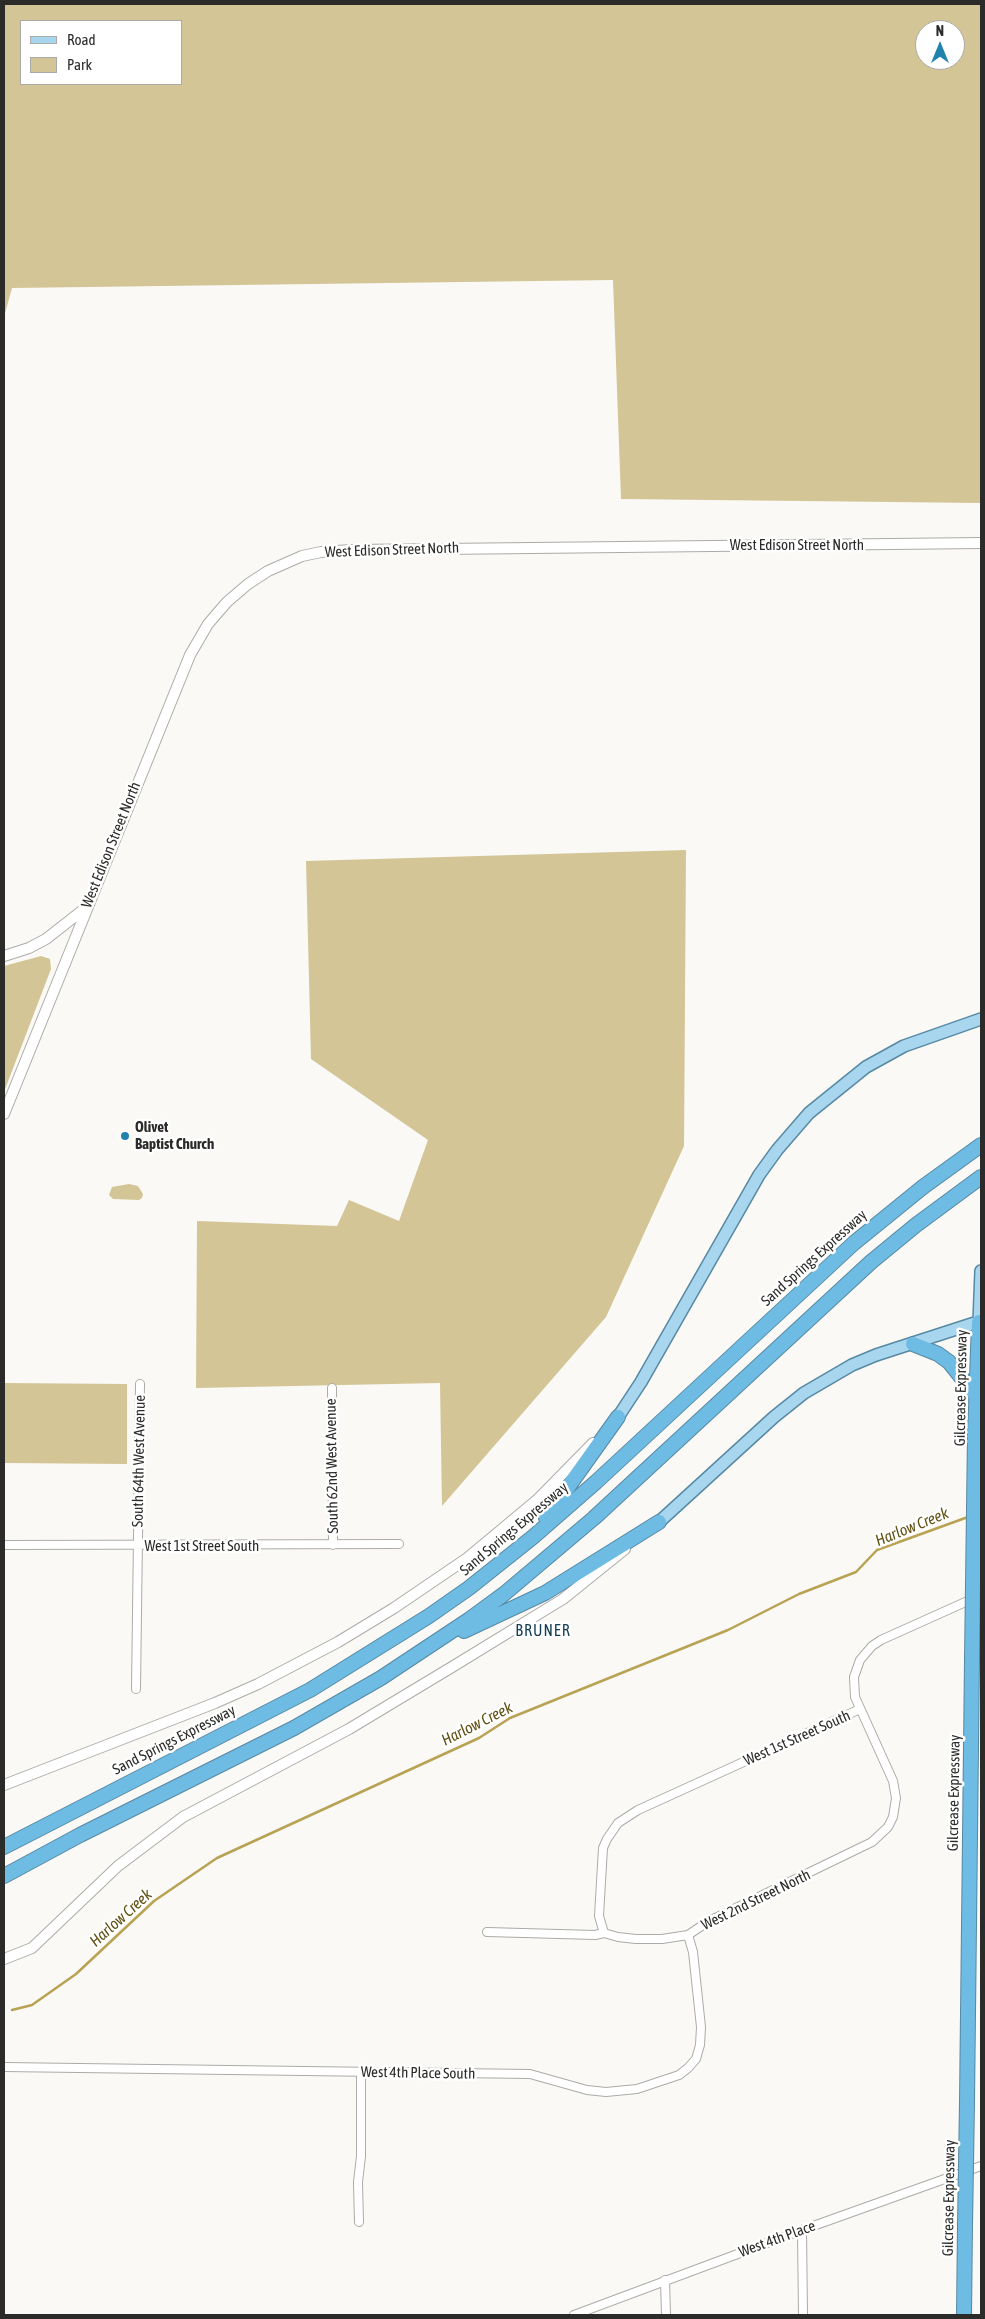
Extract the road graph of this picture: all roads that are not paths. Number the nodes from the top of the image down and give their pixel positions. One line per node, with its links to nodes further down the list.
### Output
1 (981, 543): 2 (main road, West Edison Street North)
2 (86, 908): 3 (main road); 5 (main road, West Edison Street North)
3 (4, 956)
4 (981, 1019): 14 (main road)
5 (4, 1114)
6 (981, 1145): 16 (highway, Sand Springs Expressway)
7 (981, 1177): 22 (highway)
8 (981, 1271): 9 (main road, Gilcrease Expressway)
9 (980, 1321): 10 (main road); 13 (highway, Gilcrease Expressway)
10 (913, 1344): 13 (highway); 15 (main road)
11 (140, 1384): 20 (street, South 64th West Avenue)
12 (332, 1388): 19 (street, South 62nd West Avenue)
13 (977, 1397): 41 (highway, Gilcrease Expressway, bridge)
14 (618, 1417): 16 (highway); 25 (main road)
15 (659, 1522): 22 (highway); 31 (main road)
16 (532, 1537): 26 (highway, Sand Springs Expressway)
17 (400, 1544): 19 (street, West 1st Street South)
18 (4, 1545): 20 (street, West 1st Street South)
19 (333, 1545): 20 (street, West 1st Street South)
20 (137, 1546): 23 (street, South 64th West Avenue)
21 (981, 1595): 24 (street, West 1st Street South)
22 (423, 1651): 27 (highway)
23 (136, 1688)
24 (860, 1710): 29 (street, West 1st Street South); 30 (street, West 2nd Street North)
25 (4, 1785)
26 (4, 1847)
27 (4, 1876)
28 (487, 1932): 29 (street, West 2nd Street North)
29 (604, 1933): 30 (street, West 2nd Street North)
30 (688, 1935): 33 (street, West 4th Place South)
31 (4, 1959)
32 (4, 2067): 33 (street, West 4th Place South)
33 (361, 2072): 35 (street)
34 (981, 2166): 36 (street, West 4th Place)
35 (360, 2222)
36 (802, 2230): 37 (street, West 4th Place); 40 (street)
37 (665, 2280): 38 (street, West 4th Place); 39 (street)
38 (574, 2315)
39 (666, 2315)
40 (803, 2315)
41 (964, 2315)

